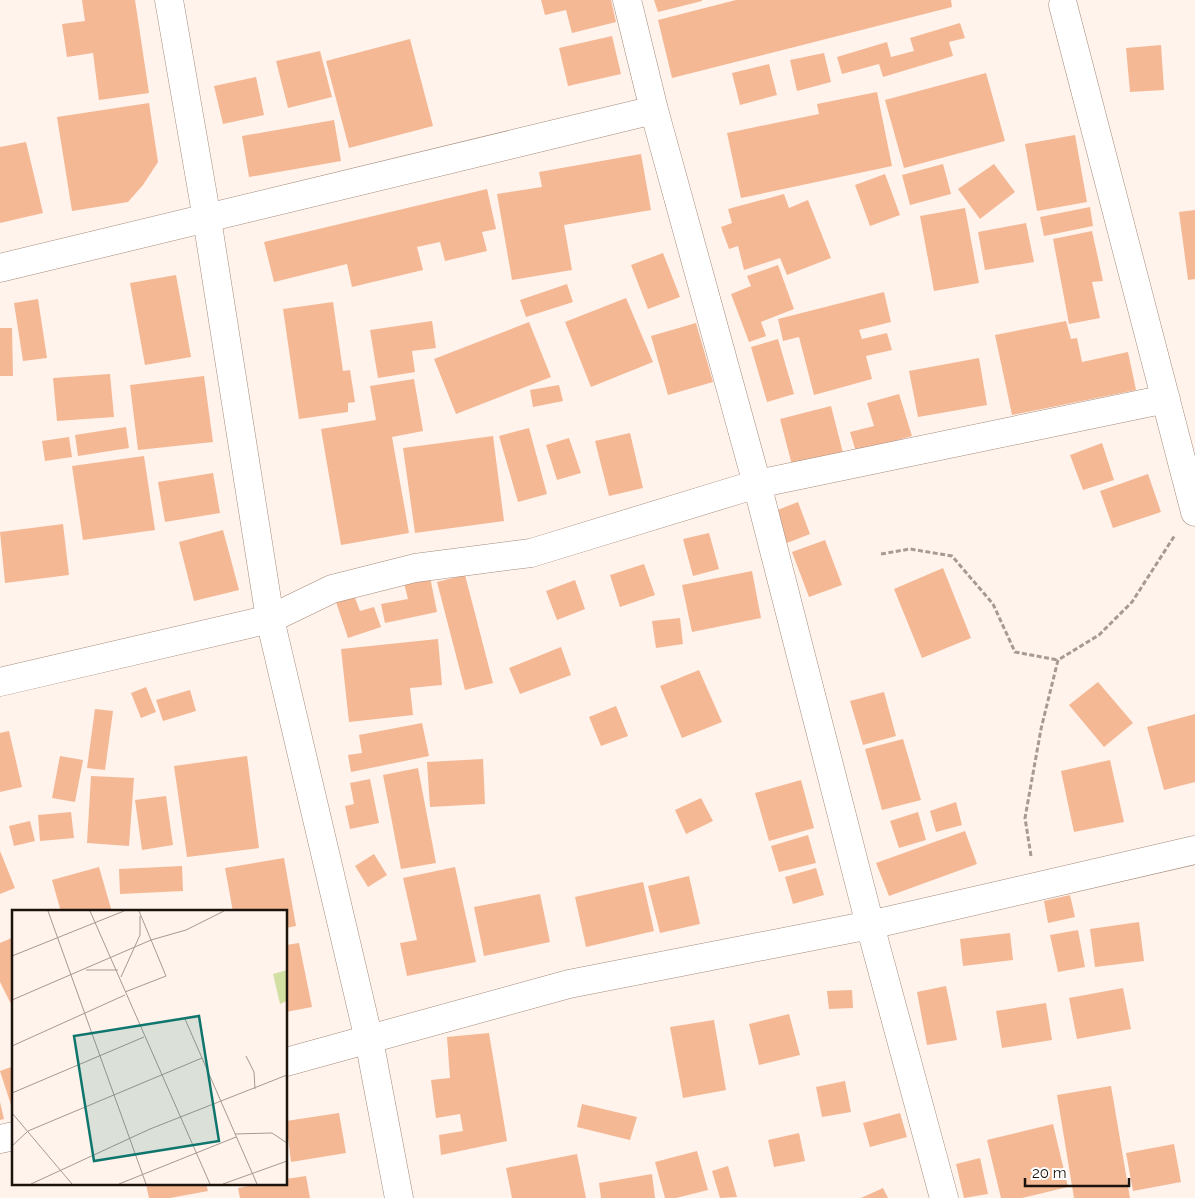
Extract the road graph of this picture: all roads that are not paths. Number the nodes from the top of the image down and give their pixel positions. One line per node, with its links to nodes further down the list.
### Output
1 (169, 0): 5 (street)
2 (627, 0): 4 (street)
3 (1063, 5): 7 (street)
4 (654, 110): 5 (street); 8 (street)
5 (207, 219): 6 (street); 10 (street)
6 (0, 268)
7 (1166, 398): 8 (street); 9 (street)
8 (757, 484): 10 (street); 13 (street)
9 (1194, 507)
10 (270, 619): 11 (street); 14 (street)
11 (0, 682)
12 (1195, 850): 13 (street)
13 (870, 925): 14 (street); 17 (street)
14 (369, 1040): 15 (street); 16 (street)
15 (288, 1061)
16 (399, 1198)
17 (944, 1198)

